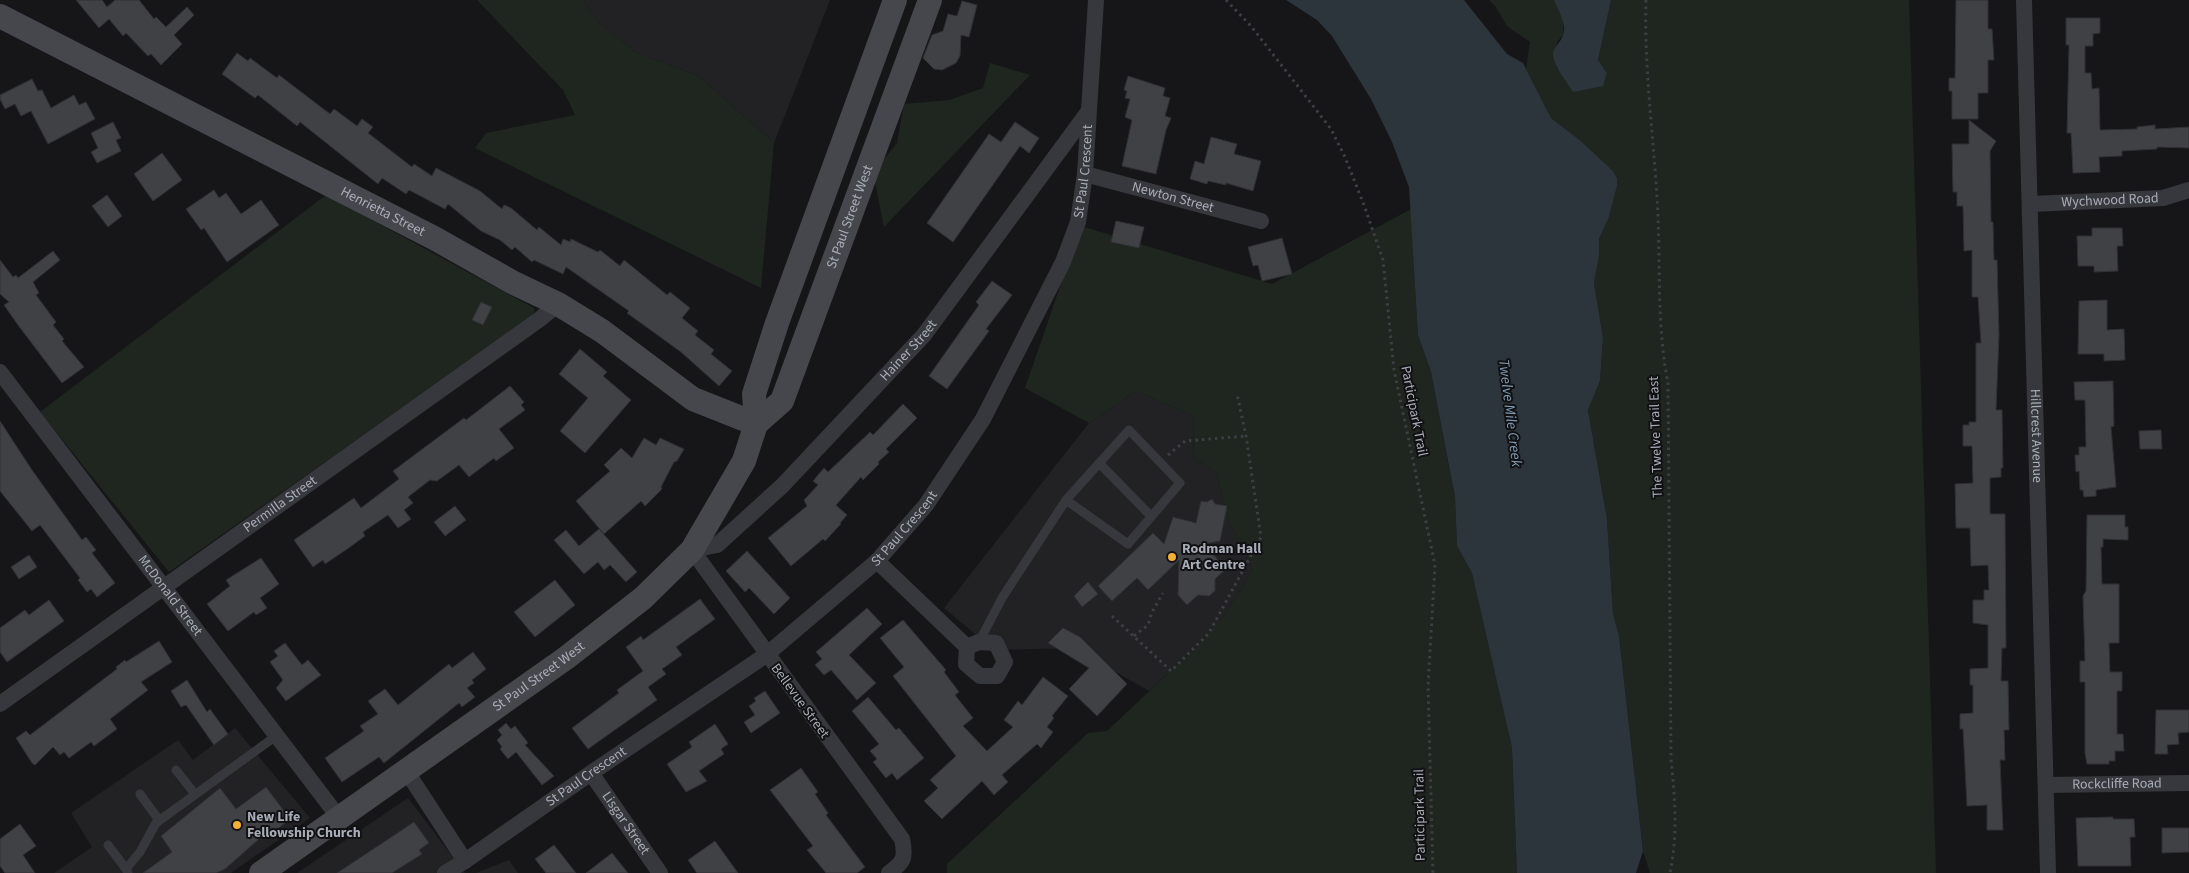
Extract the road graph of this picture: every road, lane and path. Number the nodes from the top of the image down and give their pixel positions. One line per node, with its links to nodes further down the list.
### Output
1 (895, 0): 16 (main road, St Paul Street West)
2 (930, 0): 16 (main road, St Paul Street West)
3 (1096, 0): 8 (street, St Paul Crescent)
4 (1226, 0): 48 (path, Participark Trail)
5 (1646, 0): 49 (path, The Twelve Trail East)
6 (2024, 0): 11 (street, Hillcrest Avenue)
7 (0, 16): 13 (main road, Henrietta Street)
8 (1088, 112): 9 (street, St Paul Crescent); 22 (street, Hainer Street)
9 (1085, 174): 12 (street, Newton Street); 23 (street, St Paul Crescent)
10 (2189, 190): 11 (street, Wychwood Road)
11 (2030, 204): 36 (street, Hillcrest Avenue)
12 (1261, 221)
13 (558, 304): 16 (main road, Henrietta Street); 24 (street, Permilla Street)
14 (0, 372): 24 (street, McDonald Street)
15 (1237, 394): 17 (path)
16 (756, 424): 22 (main road, St Paul Street West)
17 (1246, 436): 18 (path); 27 (path)
18 (1160, 462): 19 (lane); 21 (lane)
19 (1099, 463): 20 (lane); 21 (lane)
20 (1066, 500): 21 (lane); 28 (lane)
21 (1152, 516)
22 (692, 550): 29 (street, Bellevue Street); 33 (main road, St Paul Street West)
23 (877, 561): 28 (street); 29 (street, St Paul Crescent)
24 (162, 587): 30 (street, Permilla Street); 31 (street, McDonald Street)
25 (1163, 593): 27 (path)
26 (1112, 616): 27 (path)
27 (1134, 636)
28 (973, 644)
29 (766, 655): 34 (street, St Paul Crescent); 47 (street, Bellevue Street)
30 (0, 704)
31 (276, 736): 38 (lane); 39 (street, McDonald Street)
32 (176, 770): 38 (lane)
33 (407, 772): 39 (main road, St Paul Street West); 42 (street)
34 (591, 773): 42 (street, St Paul Crescent); 46 (street, Lisgar Street)
35 (2189, 783): 36 (street, Rockcliffe Road)
36 (2046, 786): 50 (street, Hillcrest Avenue)
37 (140, 794): 40 (lane)
38 (195, 794): 40 (lane)
39 (340, 819): 44 (main road, St Paul Street West)
40 (159, 820): 43 (lane)
41 (108, 845): 43 (lane)
42 (466, 861): 45 (street, St Paul Crescent)
43 (127, 871)
44 (264, 872)
45 (445, 873)
46 (660, 873)
47 (889, 873)
48 (1433, 873)
49 (1670, 873)
50 (2048, 873)

